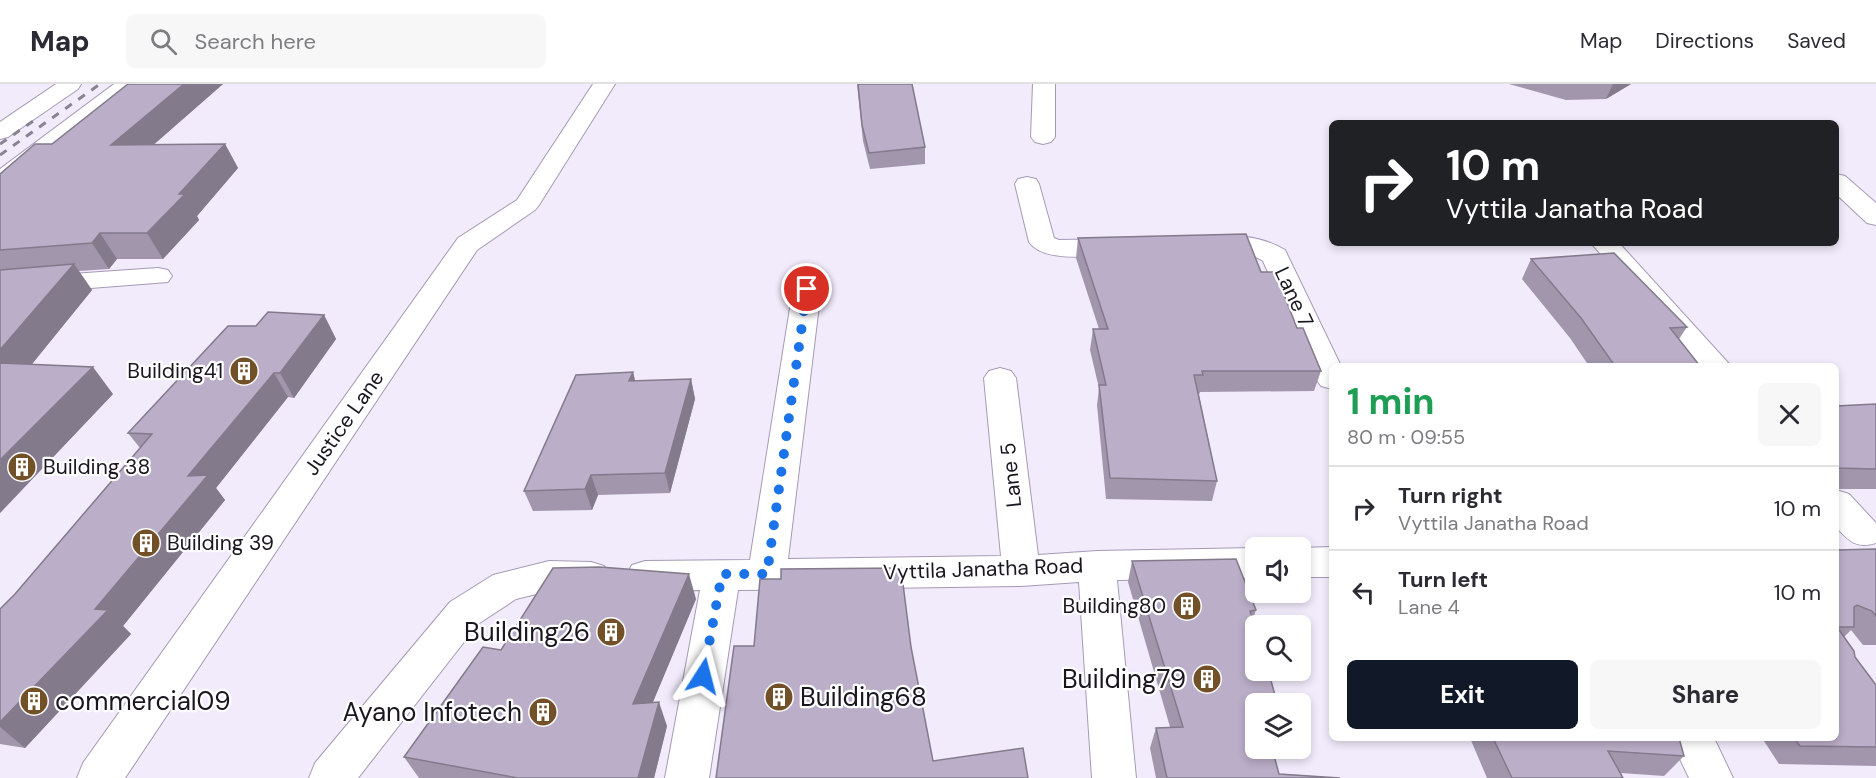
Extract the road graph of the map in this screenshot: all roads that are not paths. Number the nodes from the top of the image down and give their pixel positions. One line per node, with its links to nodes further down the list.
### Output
1 (70, 84): 5 (street)
2 (128, 84): 7 (street)
3 (604, 84): 30 (street, Justice Lane)
4 (1044, 84): 6 (street)
5 (0, 132)
6 (1043, 137)
7 (0, 181)
8 (1027, 184): 12 (street)
9 (1839, 184): 10 (street)
10 (1876, 217)
11 (1183, 244): 18 (street, Lane 7)
12 (1148, 246)
13 (1607, 246): 17 (street)
14 (158, 276): 15 (street)
15 (0, 287)
16 (807, 289): 28 (street)
17 (1713, 363)
18 (1329, 373)
19 (1000, 378): 26 (street, Lane 5)
20 (1839, 507): 21 (street)
21 (1858, 533)
22 (1311, 562): 23 (street)
23 (1329, 562)
24 (1245, 563): 25 (street, Vyttila Janatha Road)
25 (1097, 566): 26 (street, Vyttila Janatha Road); 33 (street)
26 (1021, 571): 28 (street, Vyttila Janatha Road)
27 (722, 574): 28 (street, Vyttila Janatha Road); 31 (street, Vyttila Janatha Road); 32 (street)
28 (767, 574)
29 (1693, 741): 34 (street)
30 (99, 778)
31 (331, 778)
32 (687, 778)
33 (1114, 778)
34 (1711, 778)

